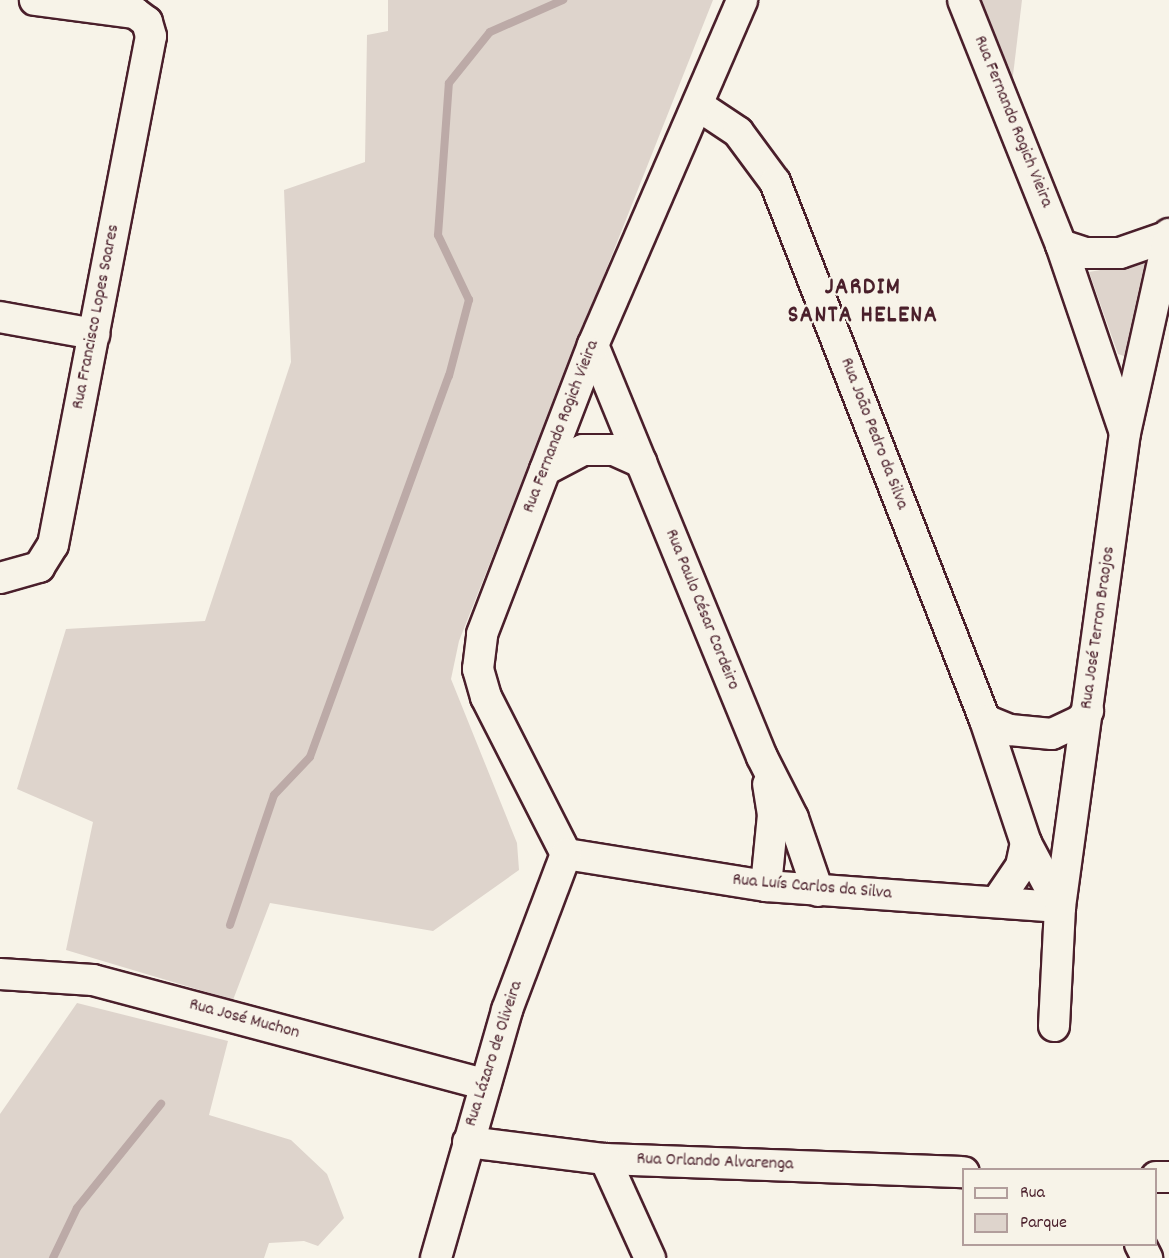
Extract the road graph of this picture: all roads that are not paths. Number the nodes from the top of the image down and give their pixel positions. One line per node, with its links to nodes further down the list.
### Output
1 (35, 0): 8 (street, Rua Francisco Lopes Soares)
2 (742, 0): 4 (street, Rua Fernando Rogich Vieira)
3 (963, 0): 6 (street, Rua Fernando Rogich Vieira)
4 (699, 106): 9 (street, Rua Fernando Rogich Vieira); 15 (street, Rua João Pedro da Silva)
5 (1169, 235): 6 (street); 10 (street, Rua José Terron Braojos)
6 (1061, 245): 10 (street, Rua Fernando Rogich Vieira)
7 (0, 316): 8 (street)
8 (94, 334): 13 (street, Rua Francisco Lopes Soares)
9 (593, 345): 11 (street, Rua Paulo César Cordeiro); 12 (street, Rua Fernando Rogich Vieira)
10 (1125, 433): 14 (street, Rua José Terron Braojos)
11 (641, 462): 12 (street); 16 (street, Rua Paulo César Cordeiro)
12 (545, 470): 18 (street, Rua Fernando Rogich Vieira)
13 (0, 578)
14 (1088, 711): 15 (street); 22 (street, Rua José Terron Braojos)
15 (985, 720): 17 (street, Rua João Pedro da Silva)
16 (762, 758): 19 (street, Rua Paulo César Cordeiro); 20 (street, Rua Paulo César Cordeiro)
17 (1026, 843): 21 (street); 22 (street, Rua João Pedro da Silva)
18 (566, 854): 19 (street, Rua Luís Carlos da Silva); 25 (street, Rua Lázaro de Oliveira)
19 (766, 886): 20 (street, Rua Luís Carlos da Silva)
20 (818, 891): 21 (street, Rua Luís Carlos da Silva)
21 (998, 900): 22 (street, Rua Luís Carlos da Silva)
22 (1060, 907): 24 (street, Rua José Terron Braojos)
23 (0, 974): 25 (street, Rua José Muchon)
24 (1054, 1026)
25 (485, 1084): 26 (street, Rua Lázaro de Oliveira)
26 (468, 1142): 27 (street, Rua Orlando Alvarenga); 29 (street, Rua Lázaro de Oliveira)
27 (605, 1160): 28 (street, Rua Orlando Alvarenga); 30 (street)
28 (962, 1172)
29 (436, 1258)
30 (650, 1258)

